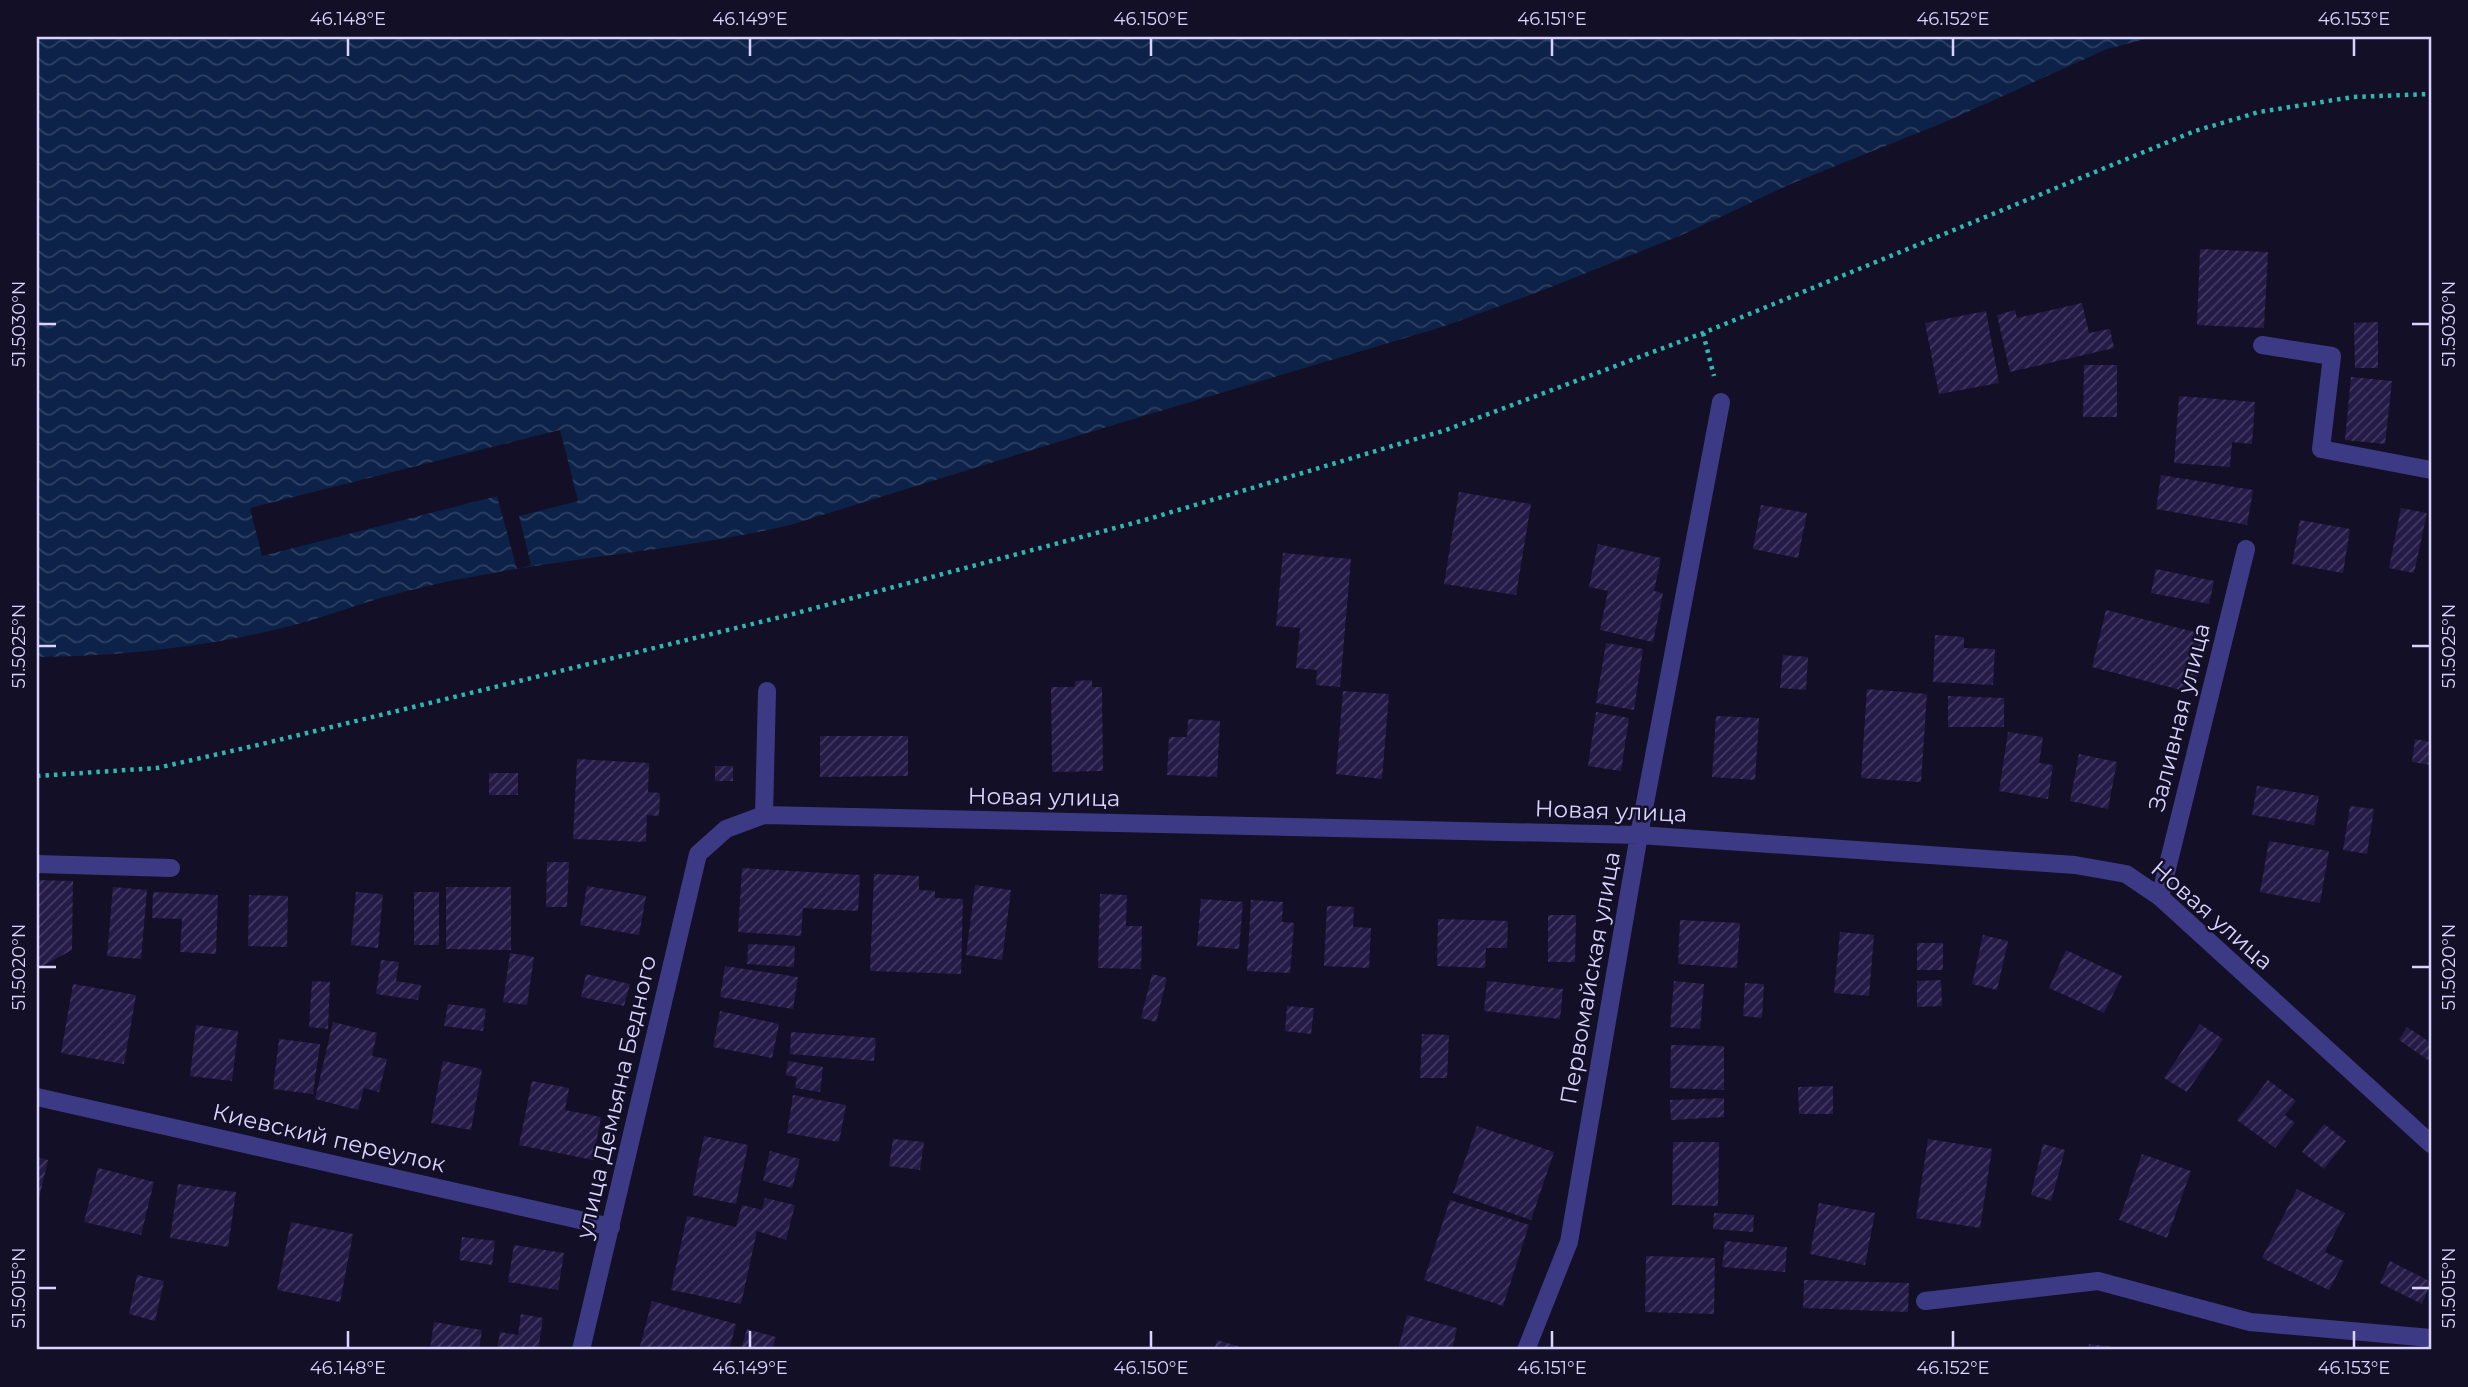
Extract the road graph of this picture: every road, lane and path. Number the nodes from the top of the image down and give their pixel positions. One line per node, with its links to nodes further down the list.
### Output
1 (2431, 93): 2 (path)
2 (1703, 333): 4 (path); 8 (path)
3 (2262, 345): 5 (street)
4 (1721, 402): 10 (street, Первомайская улица)
5 (2431, 470)
6 (2246, 549): 14 (street, Заливная улица)
7 (767, 691): 9 (street)
8 (37, 776)
9 (764, 815): 10 (street, Новая улица); 11 (street, Новая улица)
10 (1639, 835): 14 (street, Новая улица); 21 (street, Первомайская улица)
11 (698, 855): 17 (street, улица Демьяна Бедного)
12 (37, 864): 13 (street)
13 (171, 868)
14 (2160, 897): 16 (street, Новая улица)
15 (37, 1097): 17 (street, Киевский переулок)
16 (2431, 1144)
17 (611, 1227): 20 (street, улица Демьяна Бедного)
18 (1925, 1301): 19 (street)
19 (2431, 1338)
20 (580, 1350)
21 (1527, 1350)

